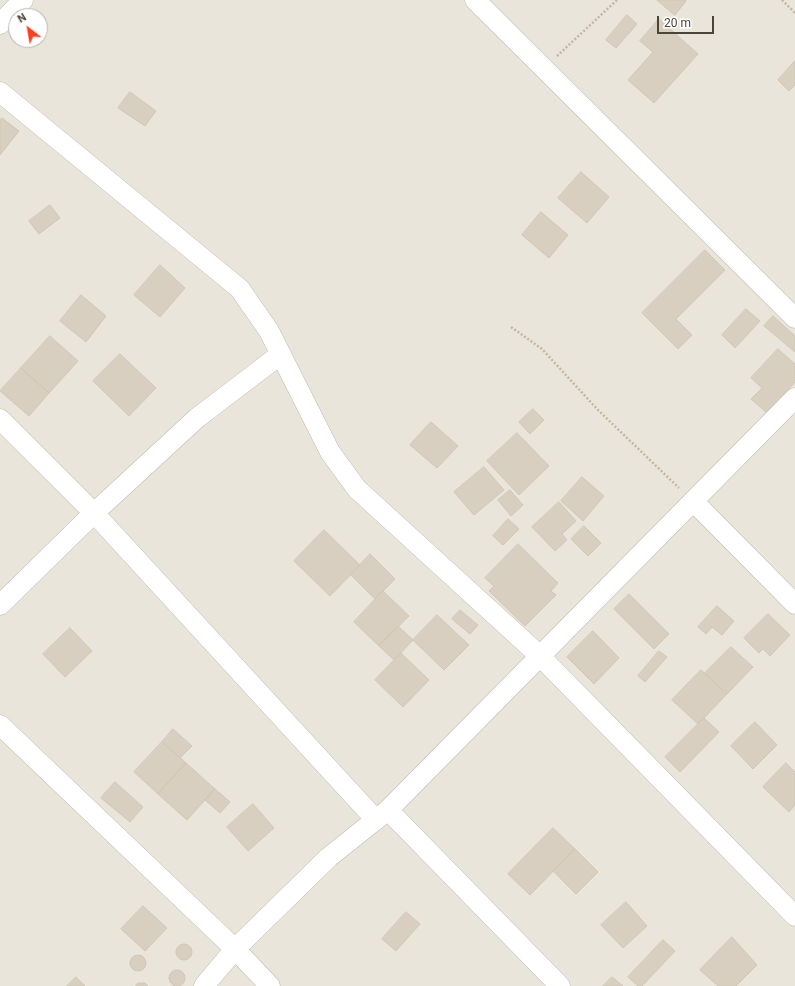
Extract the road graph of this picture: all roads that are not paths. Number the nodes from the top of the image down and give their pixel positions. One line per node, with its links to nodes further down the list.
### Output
1 (22, 0): 3 (street)
2 (475, 0): 5 (street)
3 (0, 24)
4 (0, 92): 6 (street)
5 (795, 318)
6 (281, 354): 10 (street); 13 (street)
7 (795, 398): 9 (street)
8 (0, 419): 10 (street)
9 (694, 502): 12 (street); 13 (street)
10 (94, 514): 11 (street); 15 (street)
11 (0, 604)
12 (795, 604)
13 (540, 656): 15 (street); 16 (street)
14 (0, 725): 17 (street)
15 (382, 815): 17 (street); 20 (street)
16 (795, 916)
17 (235, 949): 18 (street); 19 (street)
18 (204, 986)
19 (270, 986)
20 (560, 986)

